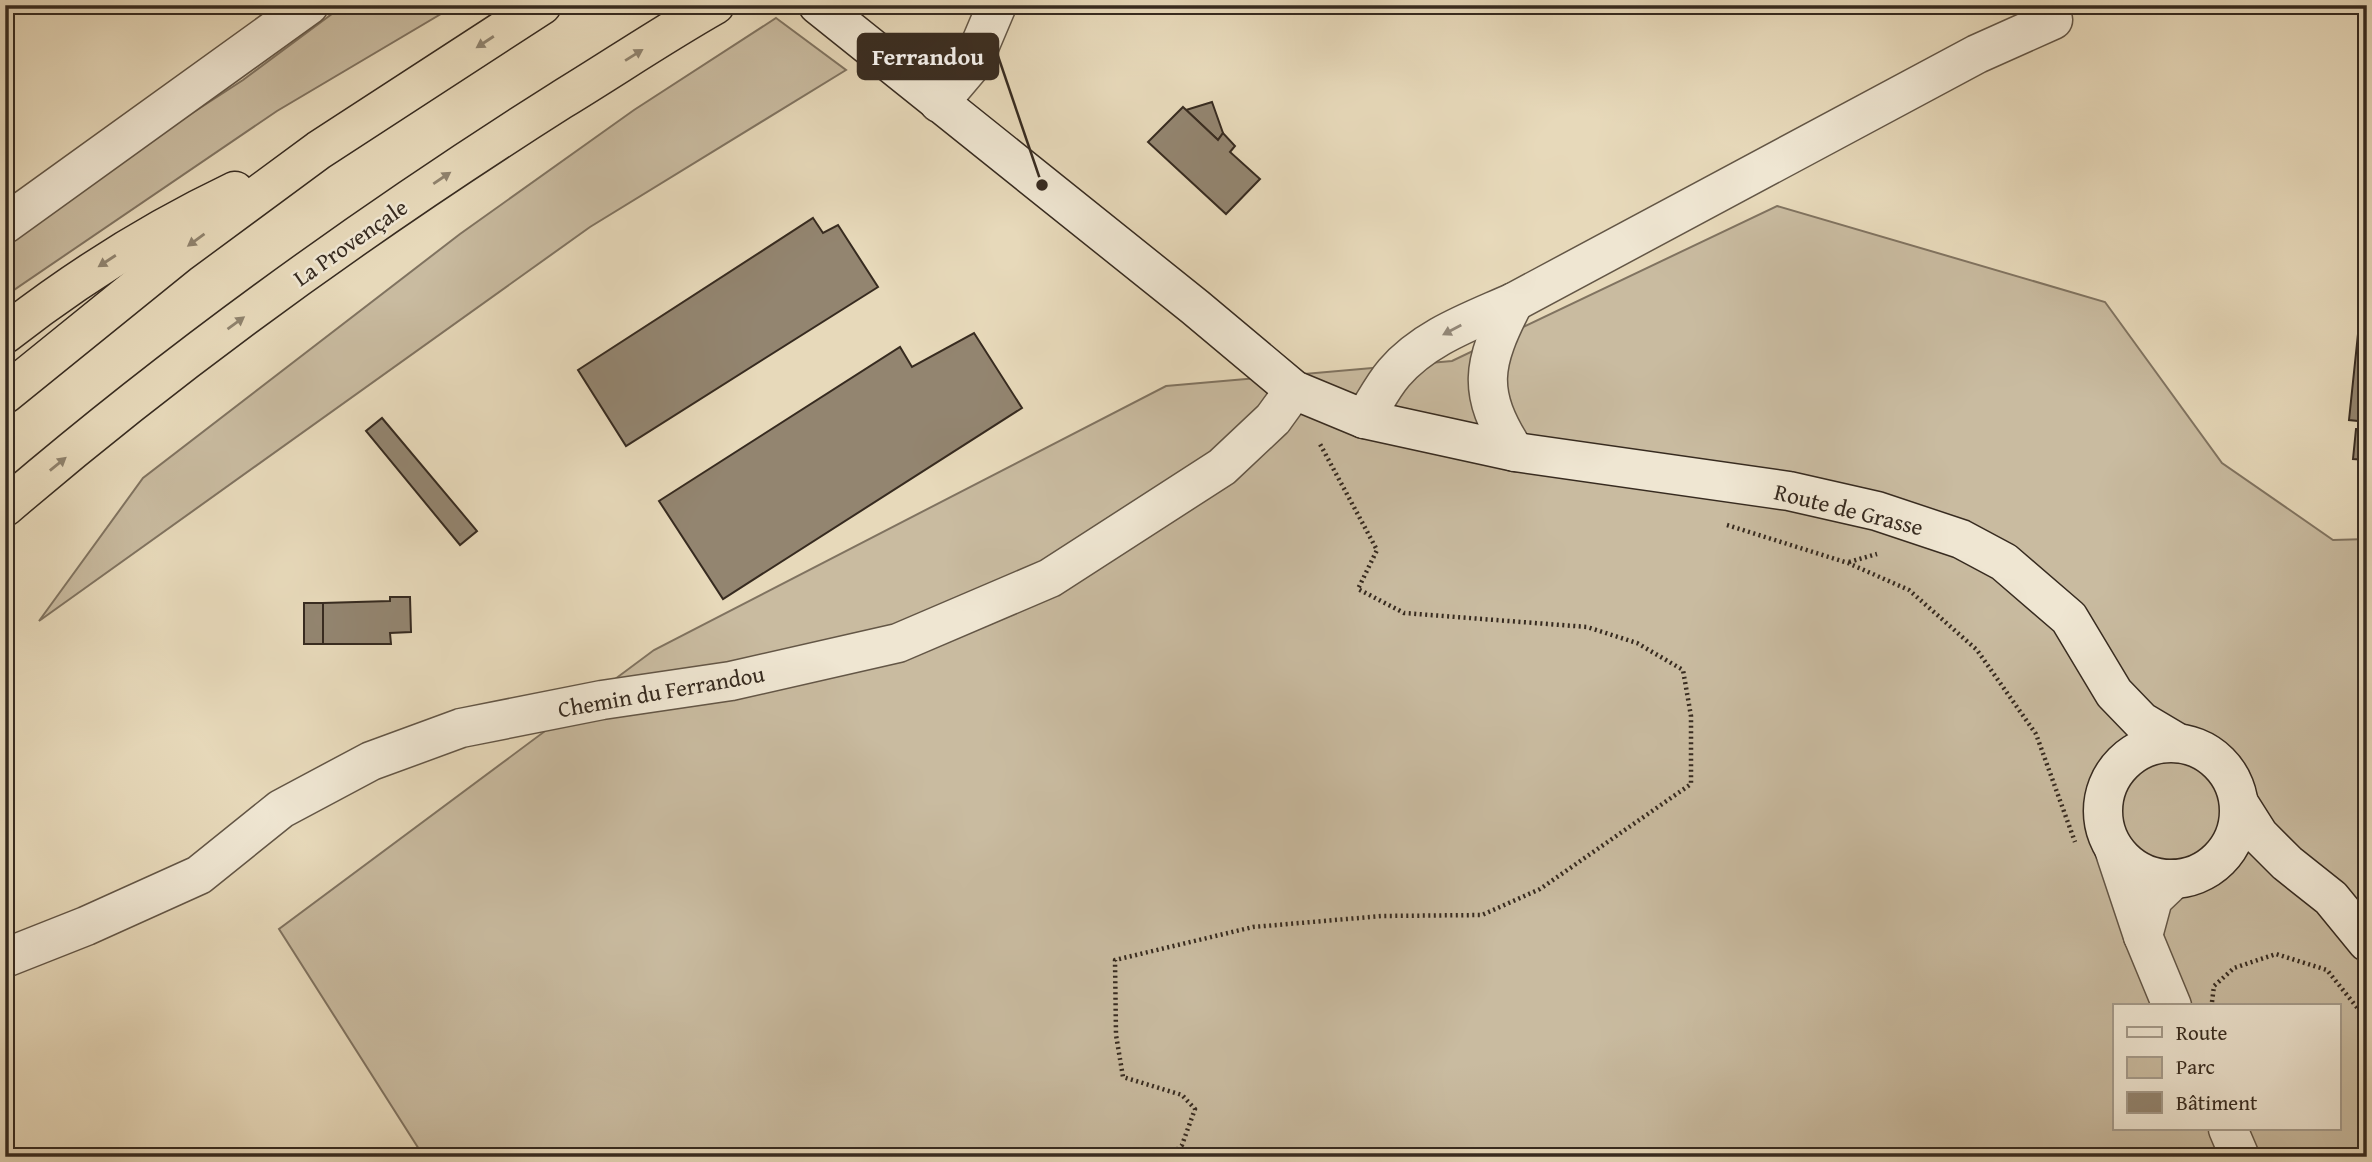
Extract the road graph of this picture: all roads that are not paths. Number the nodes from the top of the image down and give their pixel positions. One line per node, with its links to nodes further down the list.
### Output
1 (309, 5): 9 (street)
2 (542, 5): 8 (highway, one-way to 8)
3 (715, 5): 16 (highway, La Provençale, one-way to 3)
4 (818, 5): 7 (street, Route de Grasse)
5 (997, 5): 7 (street)
6 (2053, 20): 10 (street)
7 (939, 103): 12 (street, Route de Grasse)
8 (319, 150): 11 (highway, one-way to 11); 13 (highway, one-way to 13)
9 (5, 224)
10 (1514, 302): 14 (street, one-way to 14); 15 (street)
11 (5, 334)
12 (1294, 390): 14 (street, Route de Grasse); 27 (street, Chemin du Ferrandou)
13 (5, 394)
14 (1364, 419): 15 (street, Route de Grasse)
15 (1515, 452): 17 (street, Route de Grasse)
16 (5, 507)
17 (2114, 693): 18 (street, Route de Grasse); 19 (street, Route de Grasse)
18 (2178, 743): 19 (street); 20 (street)
19 (2120, 765): 21 (street)
20 (2240, 805): 22 (street); 23 (street)
21 (2114, 849): 24 (street); 25 (street)
22 (2217, 862): 23 (street); 24 (street)
23 (2287, 863): 26 (street)
24 (2174, 879): 25 (street)
25 (2143, 936): 28 (street)
26 (2367, 942)
27 (5, 958)
28 (2171, 1004)
29 (2228, 1130): 30 (street)
30 (2240, 1157)

